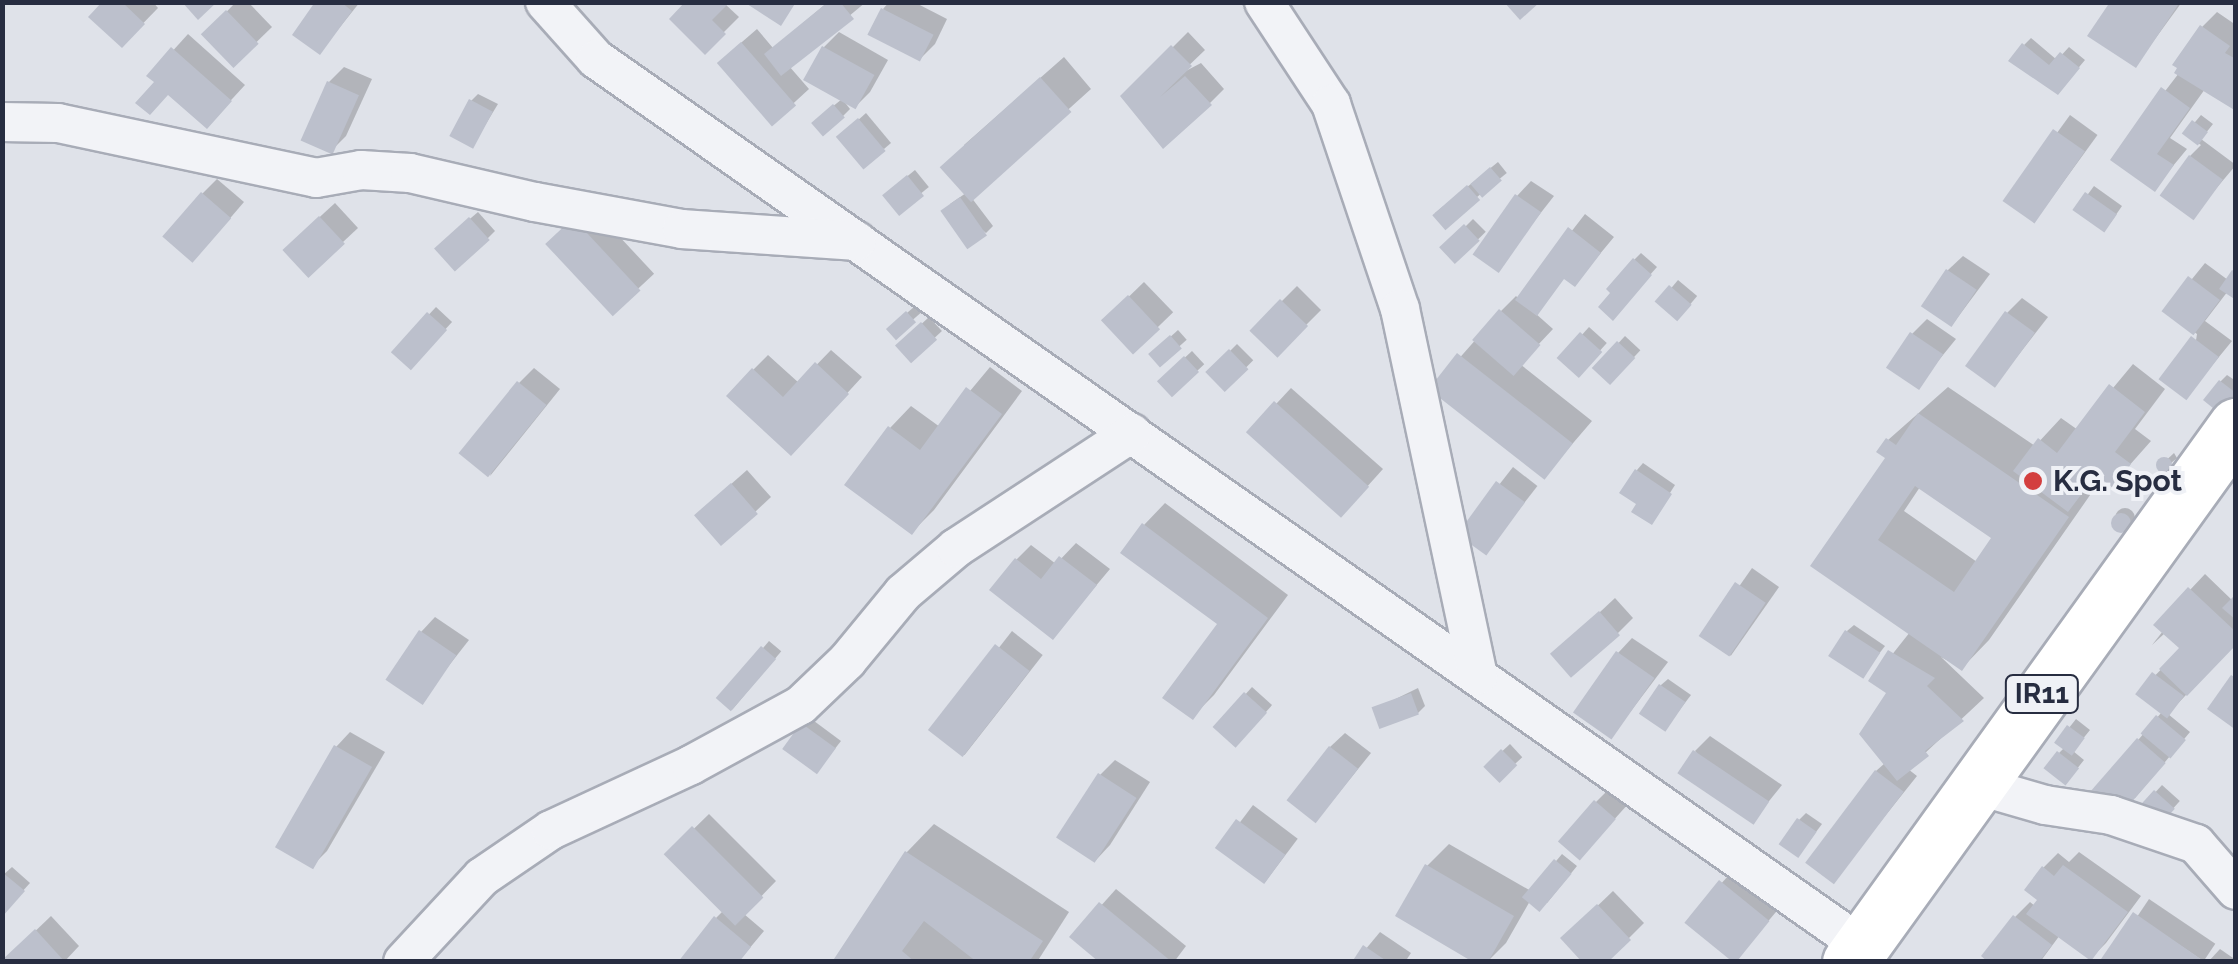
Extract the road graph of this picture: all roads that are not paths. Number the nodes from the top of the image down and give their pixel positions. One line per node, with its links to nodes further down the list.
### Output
1 (545, 2): 4 (street)
2 (1264, 2): 7 (street)
3 (2, 122): 4 (street)
4 (857, 241): 6 (street)
5 (2236, 426): 8 (main road, IR11)
6 (1132, 433): 7 (street); 11 (street)
7 (1478, 676): 10 (street)
8 (1976, 785): 9 (street); 10 (main road, IR11)
9 (2236, 890)
10 (1855, 954)
11 (403, 962)

